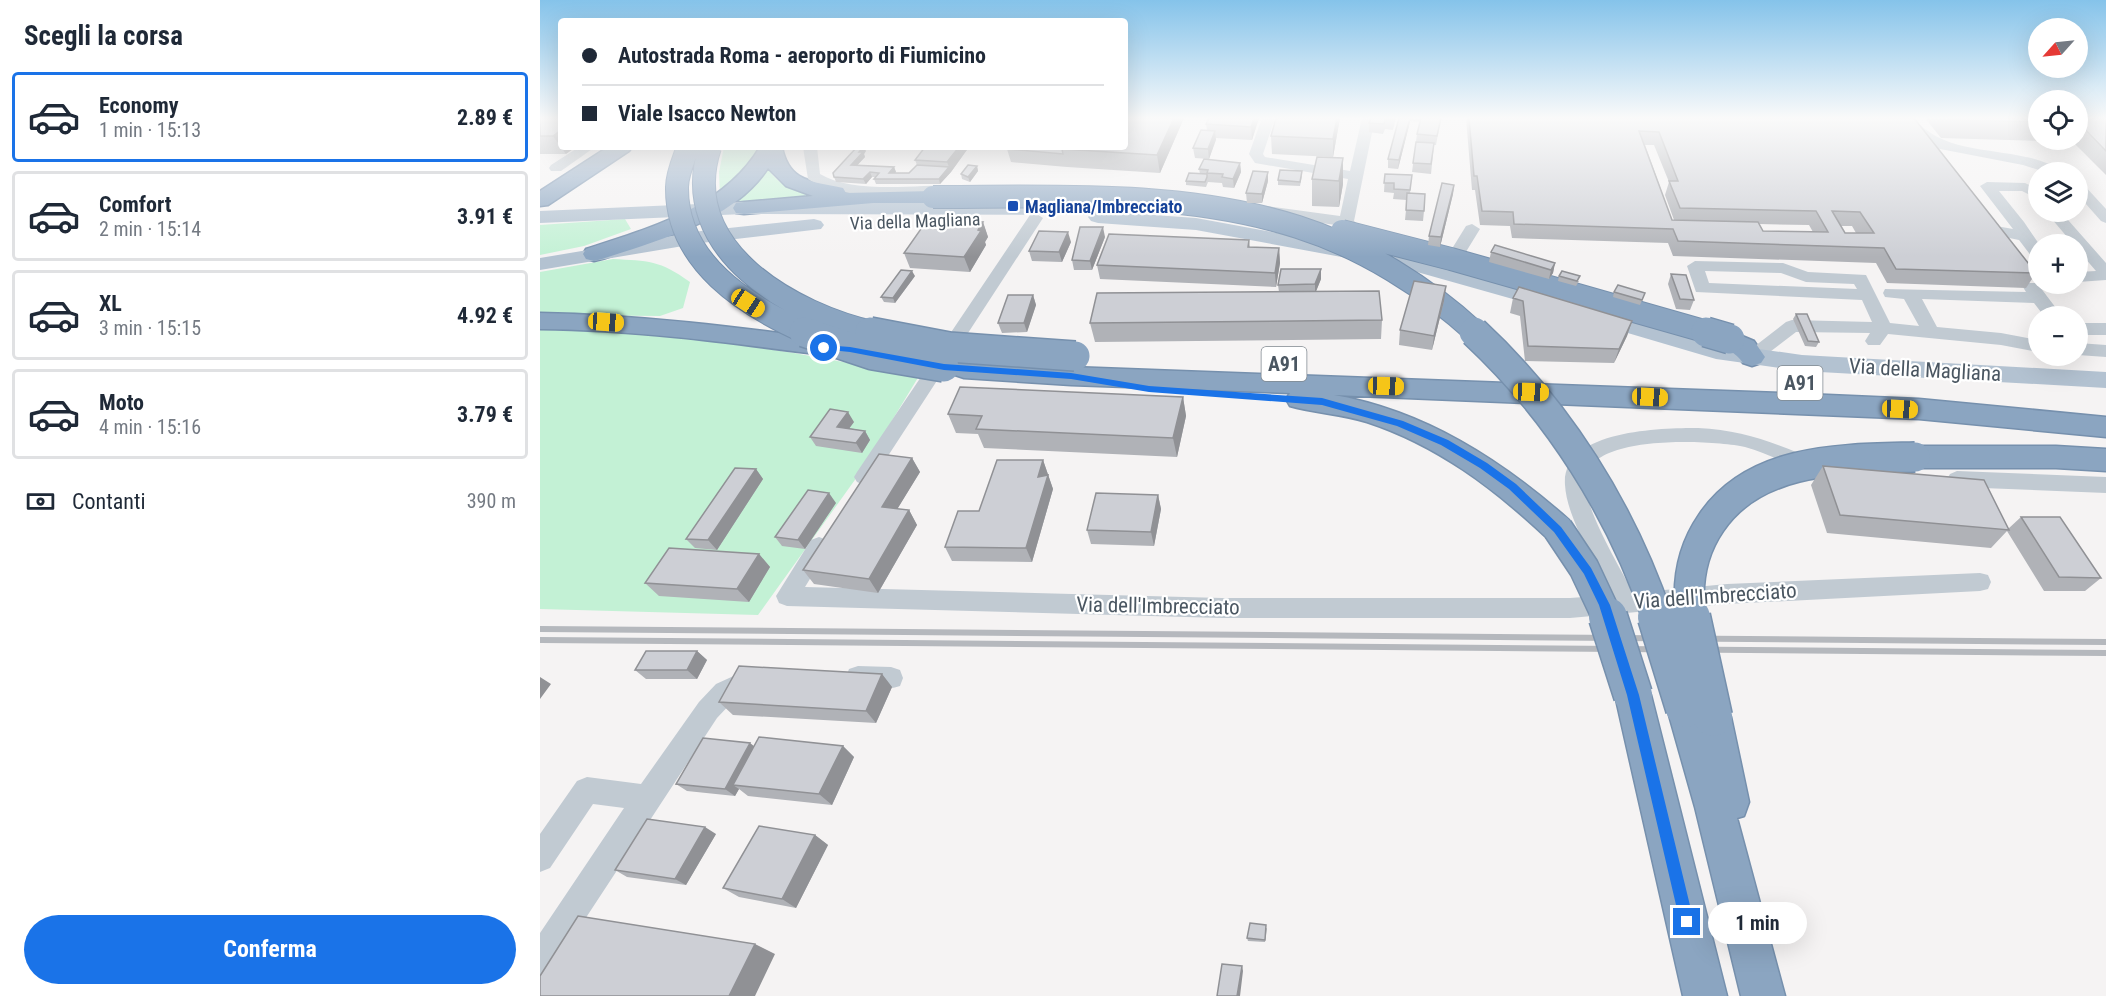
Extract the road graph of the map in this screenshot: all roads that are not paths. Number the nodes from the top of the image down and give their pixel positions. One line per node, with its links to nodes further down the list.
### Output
1 (575, 164): 11 (highway)
2 (582, 164): 18 (highway)
3 (682, 164): 50 (highway, A91, bridge)
4 (705, 164): 56 (highway, A91, bridge)
5 (760, 164): 21 (highway)
6 (777, 164): 15 (highway)
7 (812, 164): 17 (street)
8 (1287, 164): 12 (street)
9 (1359, 164): 12 (street)
10 (540, 166): 11 (street)
11 (564, 170): 13 (highway)
12 (1356, 176): 25 (street)
13 (540, 184)
14 (2028, 189): 29 (street)
15 (873, 197): 20 (highway); 27 (highway, bridge)
16 (2088, 198): 24 (street)
17 (1100, 199): 20 (main road, Via della Magliana); 25 (street, Via della Magliana); 32 (main road, Via della Magliana)
18 (540, 200)
19 (1970, 203): 29 (street)
20 (744, 208): 21 (main road, Via della Magliana)
21 (706, 210): 22 (main road, Via della Magliana); 31 (highway)
22 (540, 217)
23 (1035, 218): 31 (main road, Via della Magliana); 32 (main road, Via della Magliana); 63 (street)
24 (2106, 218)
25 (1346, 222): 32 (street, Via della Magliana)
26 (2062, 222): 35 (street)
27 (1282, 223): 53 (highway, bridge); 72 (highway, bridge)
28 (1472, 229): 34 (street)
29 (2024, 236): 30 (street)
30 (2028, 241)
31 (594, 254): 33 (main road, Via della Magliana)
32 (1397, 260): 34 (main road, Via della Magliana)
33 (540, 264)
34 (1445, 273): 53 (main road, Via della Magliana)
35 (2105, 274): 36 (street)
36 (2088, 277)
37 (1891, 293): 38 (street)
38 (1910, 294): 40 (street); 46 (street)
39 (1867, 295): 39 (street); 45 (street)
40 (2045, 306)
41 (540, 321): 50 (highway)
42 (2088, 329): 43 (street)
43 (2106, 329)
44 (2028, 333): 47 (street)
45 (1879, 335): 46 (street); 53 (street)
46 (1924, 338): 47 (street); 49 (street)
47 (2001, 339): 48 (street)
48 (2028, 344)
49 (2028, 346)
50 (850, 349): 54 (highway, A91, bridge)
51 (2088, 350): 52 (street)
52 (2106, 351)
53 (1752, 357): 55 (main road, Via della Magliana)
54 (1071, 376): 56 (highway, A91); 74 (highway, bridge)
55 (2106, 380)
56 (1500, 381): 57 (highway, A91); 58 (highway, A91)
57 (2106, 406)
58 (2106, 427)
59 (2106, 460): 60 (highway)
60 (1915, 467): 66 (street); 72 (highway, bridge)
61 (1939, 478): 62 (street)
62 (2106, 485)
63 (856, 490)
64 (831, 528): 66 (street, Via dell'Imbrecciato)
65 (1980, 582): 66 (street, Via dell'Imbrecciato)
66 (1626, 602)
67 (774, 676): 70 (street)
68 (836, 677): 69 (street)
69 (891, 678)
70 (646, 798): 71 (street); 73 (street)
71 (540, 858)
72 (1744, 921): 75 (highway)
73 (544, 949)
74 (1705, 996)
75 (1762, 996)

